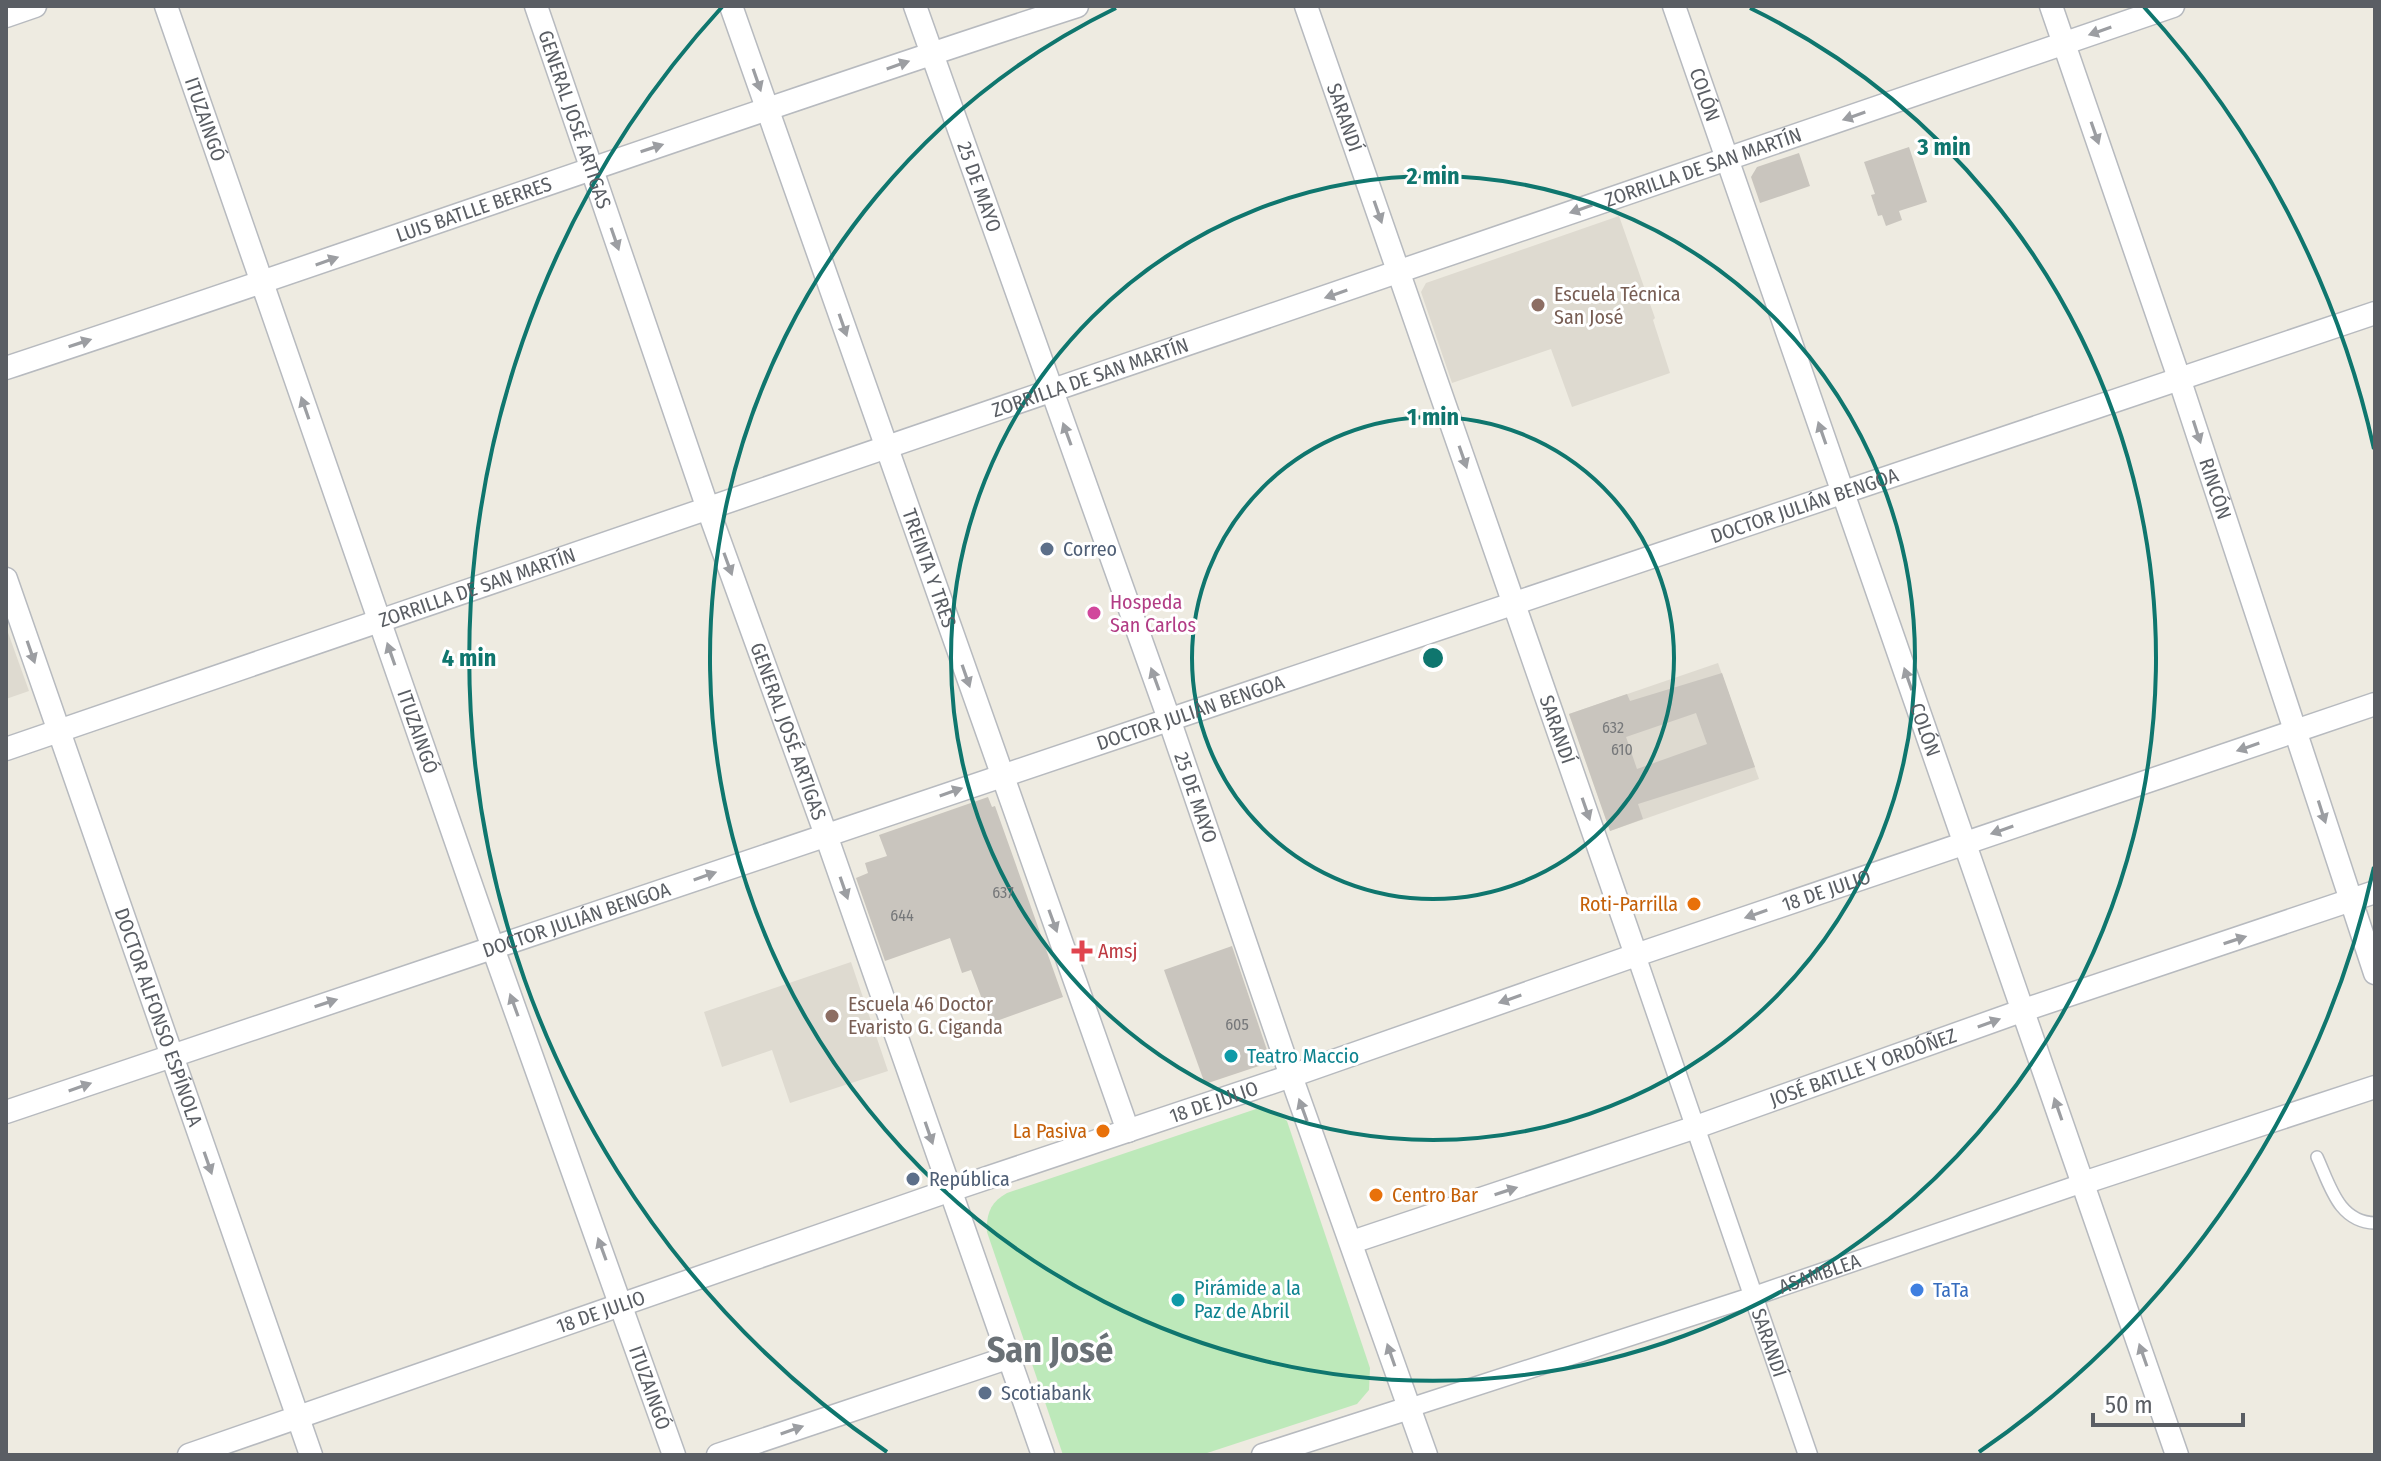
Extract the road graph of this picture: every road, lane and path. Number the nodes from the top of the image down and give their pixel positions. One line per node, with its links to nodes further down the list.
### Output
1 (35, 6): 11 (street)
2 (166, 6): 18 (street, ITUZAINGÓ)
3 (536, 6): 16 (street, GENERAL JOSÉ ARTIGAS)
4 (731, 6): 14 (street, TREINTA Y TRES, one-way to 14)
5 (915, 6): 13 (street, 25 DE MAYO)
6 (1077, 6): 13 (street, LUIS BATLLE BERRES)
7 (1306, 6): 17 (street, SARANDÍ, one-way to 17)
8 (1674, 6): 15 (street, COLÓN)
9 (2051, 6): 12 (street, RINCÓN)
10 (2173, 6): 12 (street, ZORRILLA DE SAN MARTÍN, one-way to 12)
11 (6, 16)
12 (2064, 44): 15 (street, ZORRILLA DE SAN MARTÍN, one-way to 15); 21 (street, RINCÓN, one-way to 21)
13 (932, 53): 14 (street, LUIS BATLLE BERRES, one-way to 13); 22 (street, 25 DE MAYO)
14 (768, 110): 16 (street, LUIS BATLLE BERRES, one-way to 14); 23 (street, TREINTA Y TRES, one-way to 23)
15 (1726, 159): 17 (street, ZORRILLA DE SAN MARTÍN, one-way to 17); 24 (street, COLÓN, one-way to 15)
16 (591, 168): 18 (street, LUIS BATLLE BERRES, one-way to 16); 25 (street, GENERAL JOSÉ ARTIGAS, one-way to 25)
17 (1399, 273): 22 (street, ZORRILLA DE SAN MARTÍN, one-way to 22); 27 (street, SARANDÍ, one-way to 27)
18 (261, 284): 20 (street, LUIS BATLLE BERRES, one-way to 18); 28 (street, ITUZAINGÓ, one-way to 18)
19 (2375, 313): 21 (street, DOCTOR JULIÁN BENGOA)
20 (6, 368)
21 (2179, 378): 24 (street, DOCTOR JULIÁN BENGOA); 32 (street, RINCÓN, one-way to 32)
22 (1051, 391): 23 (street, ZORRILLA DE SAN MARTÍN); 30 (street, 25 DE MAYO, one-way to 22)
23 (885, 447): 25 (street, ZORRILLA DE SAN MARTÍN); 34 (street, TREINTA Y TRES, one-way to 34)
24 (1842, 492): 27 (street, DOCTOR JULIÁN BENGOA); 36 (street, COLÓN, one-way to 24)
25 (708, 509): 28 (street, ZORRILLA DE SAN MARTÍN); 35 (street, GENERAL JOSÉ ARTIGAS, one-way to 35)
26 (6, 579): 31 (street, DOCTOR ALFONSO ESPÍNOLA, one-way to 31)
27 (1514, 602): 30 (street, DOCTOR JULIÁN BENGOA); 40 (street, SARANDÍ, one-way to 40)
28 (380, 621): 31 (street, ZORRILLA DE SAN MARTÍN); 39 (street, ITUZAINGÓ, one-way to 28)
29 (2375, 704): 32 (street, 18 DE JULIO)
30 (1169, 719): 34 (street, DOCTOR JULIÁN BENGOA); 44 (street, 25 DE MAYO)
31 (58, 730): 33 (street, ZORRILLA DE SAN MARTÍN); 43 (street, DOCTOR ALFONSO ESPÍNOLA)
32 (2295, 732): 36 (street, 18 DE JULIO, one-way to 36); 38 (street, RINCÓN, one-way to 38)
33 (6, 749)
34 (1001, 776): 35 (street, DOCTOR JULIÁN BENGOA, one-way to 34); 48 (street, TREINTA Y TRES, one-way to 48)
35 (826, 835): 39 (street, DOCTOR JULIÁN BENGOA, one-way to 35); 51 (street, GENERAL JOSÉ ARTIGAS, one-way to 51)
36 (1965, 842): 40 (street, 18 DE JULIO, one-way to 40); 42 (street, COLÓN)
37 (2375, 892): 38 (street, JOSÉ BATLLE Y ORDÓÑEZ)
38 (2351, 901): 41 (street, RINCÓN); 42 (street, JOSÉ BATLLE Y ORDÓÑEZ, one-way to 38)
39 (493, 948): 43 (street, DOCTOR JULIÁN BENGOA, one-way to 39); 55 (street, ITUZAINGÓ, one-way to 39)
40 (1636, 955): 44 (street, 18 DE JULIO, one-way to 44); 47 (street, SARANDÍ)
41 (2375, 973)
42 (2024, 1010): 47 (street, JOSÉ BATLLE Y ORDÓÑEZ, one-way to 42); 50 (street, COLÓN, one-way to 42)
43 (171, 1055): 46 (street, DOCTOR JULIÁN BENGOA, one-way to 43); 58 (street, DOCTOR ALFONSO ESPÍNOLA, one-way to 58)
44 (1291, 1076): 48 (street, 18 DE JULIO); 53 (street, 25 DE MAYO, one-way to 44)
45 (2375, 1087): 50 (street, ASAMBLEA)
46 (6, 1112)
47 (1696, 1127): 53 (street, JOSÉ BATLLE Y ORDÓÑEZ, one-way to 47); 54 (street, SARANDÍ)
48 (1128, 1131): 51 (street, 18 DE JULIO)
49 (2317, 1157): 52 (lane)
50 (2083, 1183): 54 (street, ASAMBLEA); 67 (street, COLÓN, one-way to 50)
51 (948, 1191): 55 (street, 18 DE JULIO); 56 (street, GENERAL JOSÉ ARTIGAS)
52 (2375, 1223)
53 (1352, 1242): 57 (street, 25 DE MAYO, one-way to 53)
54 (1754, 1296): 57 (street, ASAMBLEA); 66 (street, SARANDÍ)
55 (621, 1303): 58 (street, 18 DE JULIO); 61 (street, ITUZAINGÓ)
56 (1010, 1357): 62 (street, one-way to 56); 63 (street, GENERAL JOSÉ ARTIGAS)
57 (1409, 1408): 64 (street, ASAMBLEA); 65 (street, 25 DE MAYO)
58 (298, 1417): 59 (street, 18 DE JULIO); 60 (street, DOCTOR ALFONSO ESPÍNOLA)
59 (189, 1455)
60 (311, 1455)
61 (674, 1455)
62 (718, 1455)
63 (1043, 1455)
64 (1263, 1455)
65 (1426, 1455)
66 (1808, 1455)
67 (2177, 1455)

